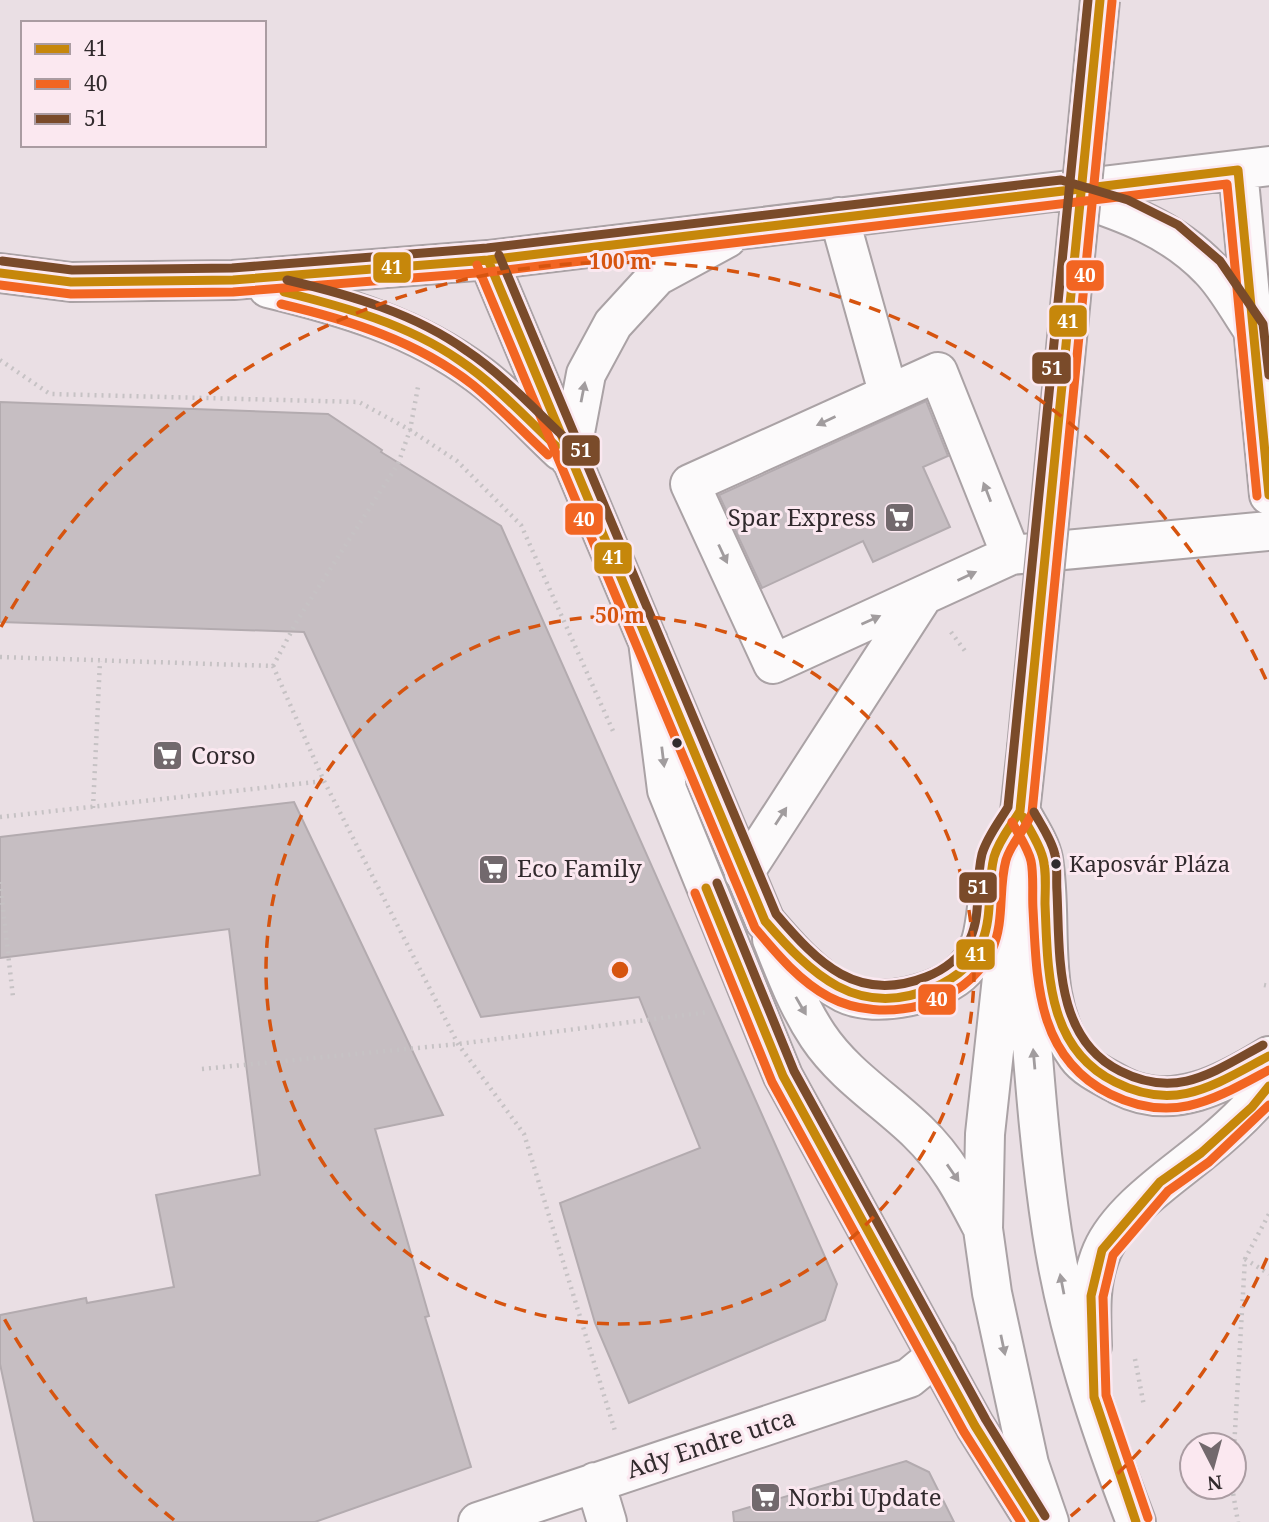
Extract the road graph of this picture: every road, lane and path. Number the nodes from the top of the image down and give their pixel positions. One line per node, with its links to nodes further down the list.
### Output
1 (1101, 0): 27 (main road, bridge)
2 (1253, 168): 3 (main road); 9 (main road)
3 (1060, 192): 4 (main road); 9 (main road)
4 (839, 217): 5 (main road); 12 (main road)
5 (747, 228): 6 (main road); 14 (main road, one-way to 5)
6 (488, 260): 8 (main road); 14 (main road)
7 (0, 273): 8 (main road)
8 (233, 279): 10 (main road)
9 (1252, 329): 15 (main road)
10 (427, 340): 13 (path); 14 (main road)
11 (0, 360): 13 (path)
12 (888, 392): 17 (main road, one-way to 12); 18 (main road, one-way to 18)
13 (410, 430): 22 (path); 23 (path)
14 (570, 459): 19 (main road)
15 (1269, 495)
16 (1269, 531): 17 (main road)
17 (1011, 555): 18 (main road, one-way to 17)
18 (923, 596): 28 (main road, one-way to 18)
19 (648, 641): 28 (main road); 41 (main road, one-way to 41)
20 (0, 657): 21 (path)
21 (100, 661): 22 (path); 25 (path)
22 (273, 666): 24 (path)
23 (615, 737)
24 (324, 781): 25 (path); 33 (path)
25 (93, 808): 26 (path)
26 (0, 817)
27 (1018, 829): 30 (main road); 34 (main road); 38 (main road); 43 (main road, one-way to 27)
28 (744, 873): 30 (main road)
29 (0, 882): 31 (path)
30 (765, 921): 38 (main road, one-way to 38)
31 (13, 997)
32 (710, 1012): 33 (path)
33 (458, 1044): 35 (path); 46 (path)
34 (1269, 1056)
35 (202, 1069)
36 (1269, 1086): 43 (main road)
37 (1269, 1214): 39 (path)
38 (983, 1229): 51 (main road, one-way to 51)
39 (1245, 1259): 40 (path); 45 (path)
40 (1269, 1274)
41 (937, 1355): 46 (main road, Ady Endre utca); 50 (main road)
42 (1135, 1357): 44 (path)
43 (1094, 1397): 52 (main road)
44 (1144, 1408)
45 (1235, 1431)
46 (612, 1477): 48 (main road, Ady Endre utca); 49 (main road)
47 (1234, 1501): 53 (path)
48 (478, 1522)
49 (607, 1522)
50 (1035, 1522)
51 (1049, 1522)
52 (1136, 1522)
53 (1238, 1522)

